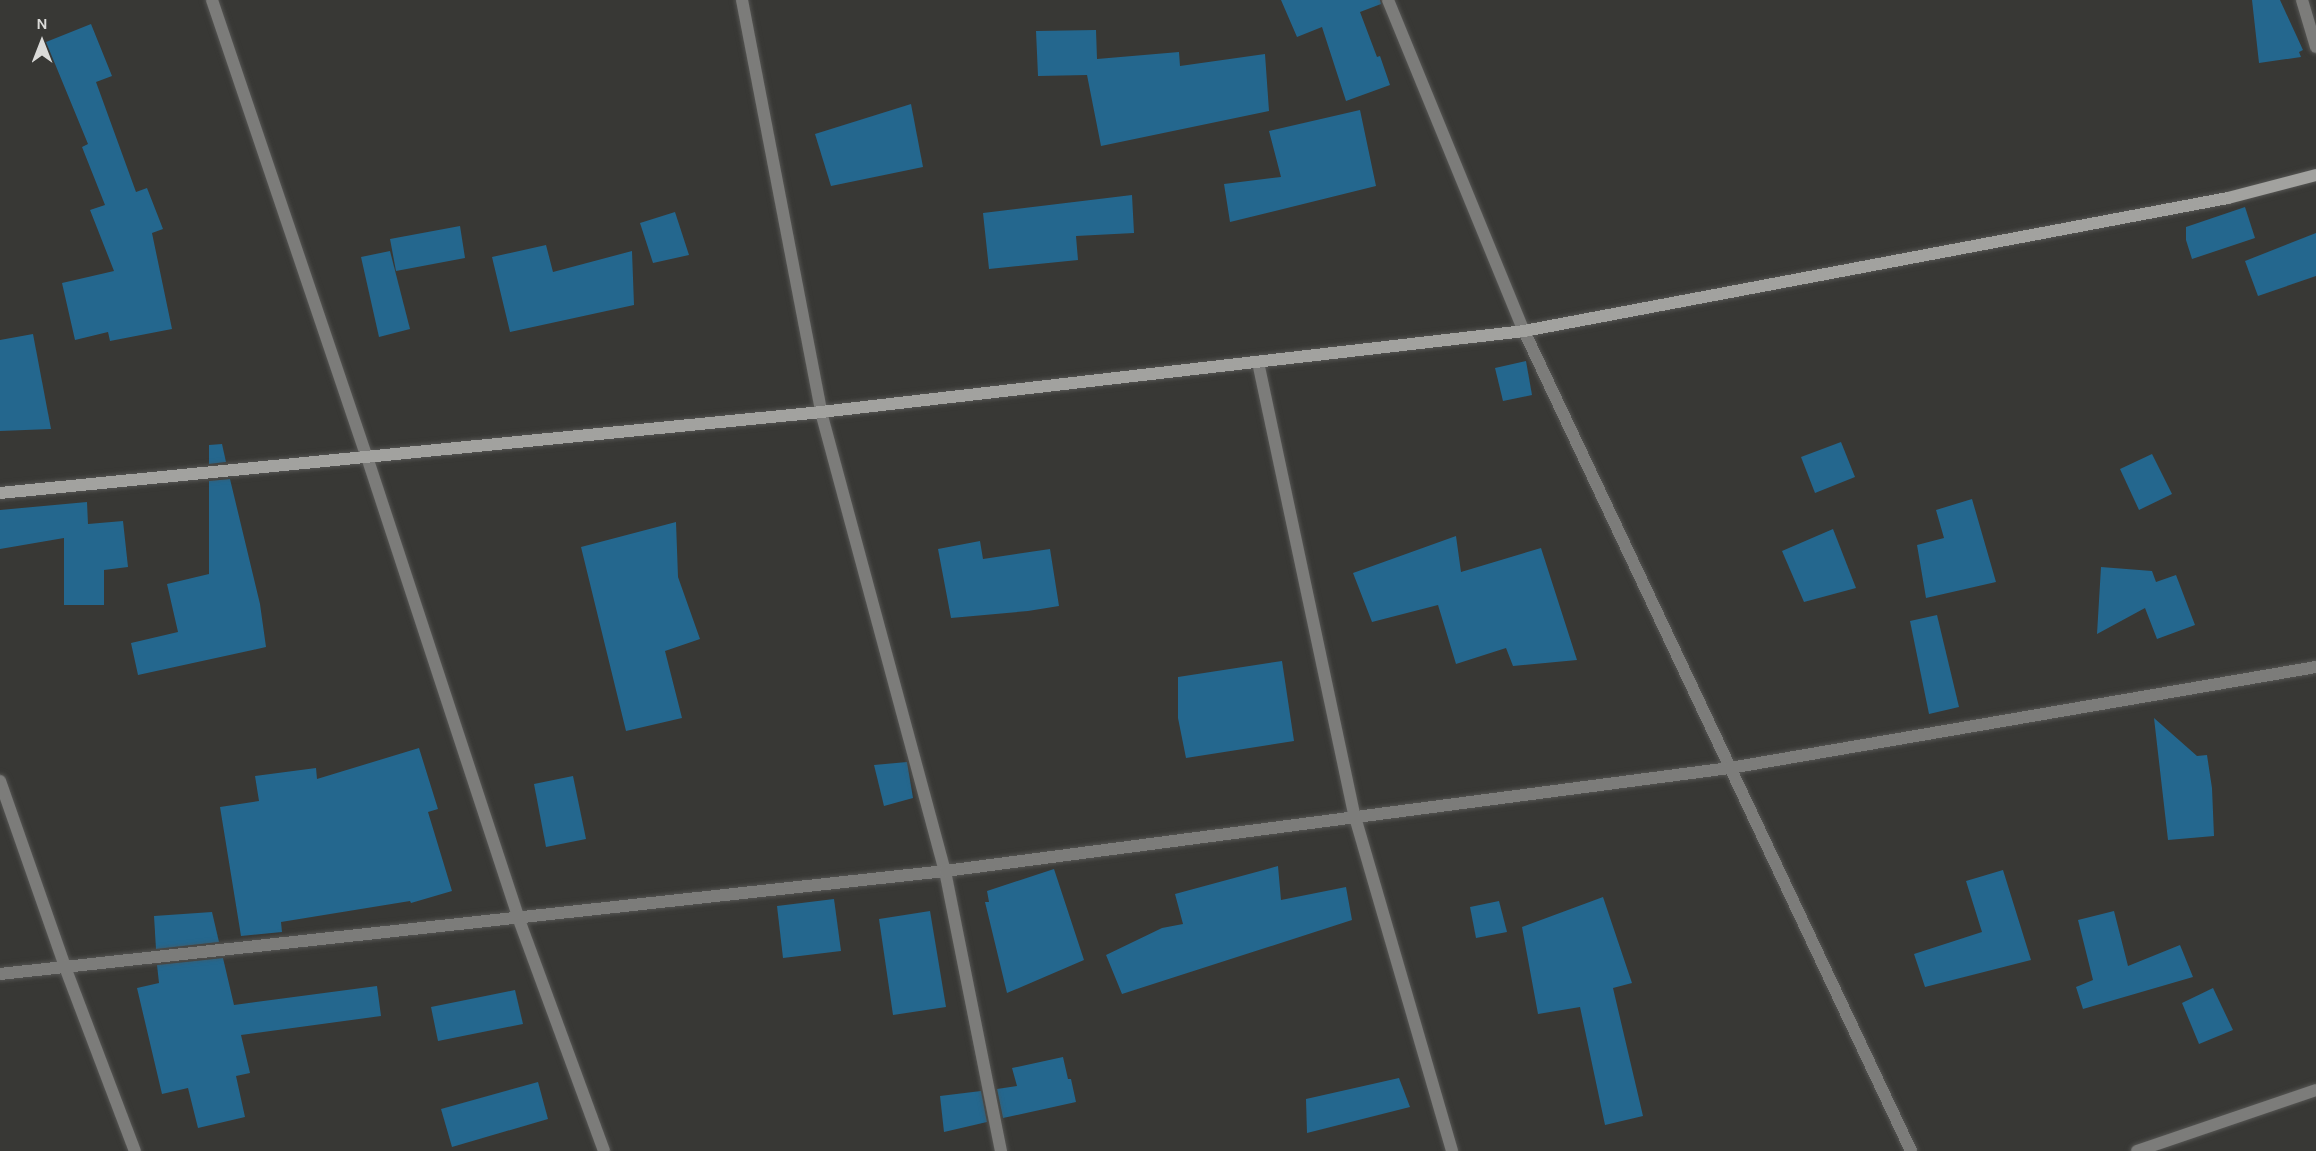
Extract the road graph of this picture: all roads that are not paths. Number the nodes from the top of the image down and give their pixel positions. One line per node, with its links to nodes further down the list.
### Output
1 (212, 0): 10 (street)
2 (742, 0): 9 (street)
3 (1388, 0): 7 (street)
4 (2302, 0): 5 (street)
5 (2316, 47)
6 (2316, 175): 7 (main road)
7 (1524, 331): 8 (main road); 13 (street)
8 (1258, 362): 9 (main road); 15 (street)
9 (821, 412): 10 (main road); 16 (street)
10 (367, 457): 11 (main road); 17 (street)
11 (0, 493)
12 (2316, 667): 13 (street)
13 (1730, 768): 15 (street); 25 (street)
14 (0, 781): 18 (street)
15 (1355, 818): 16 (street); 24 (street)
16 (945, 871): 17 (street); 23 (street)
17 (518, 917): 18 (street); 22 (street)
18 (65, 967): 19 (street); 21 (street)
19 (0, 974)
20 (2316, 1089): 26 (street)
21 (135, 1151)
22 (604, 1151)
23 (1001, 1151)
24 (1452, 1151)
25 (1911, 1151)
26 (2137, 1151)

